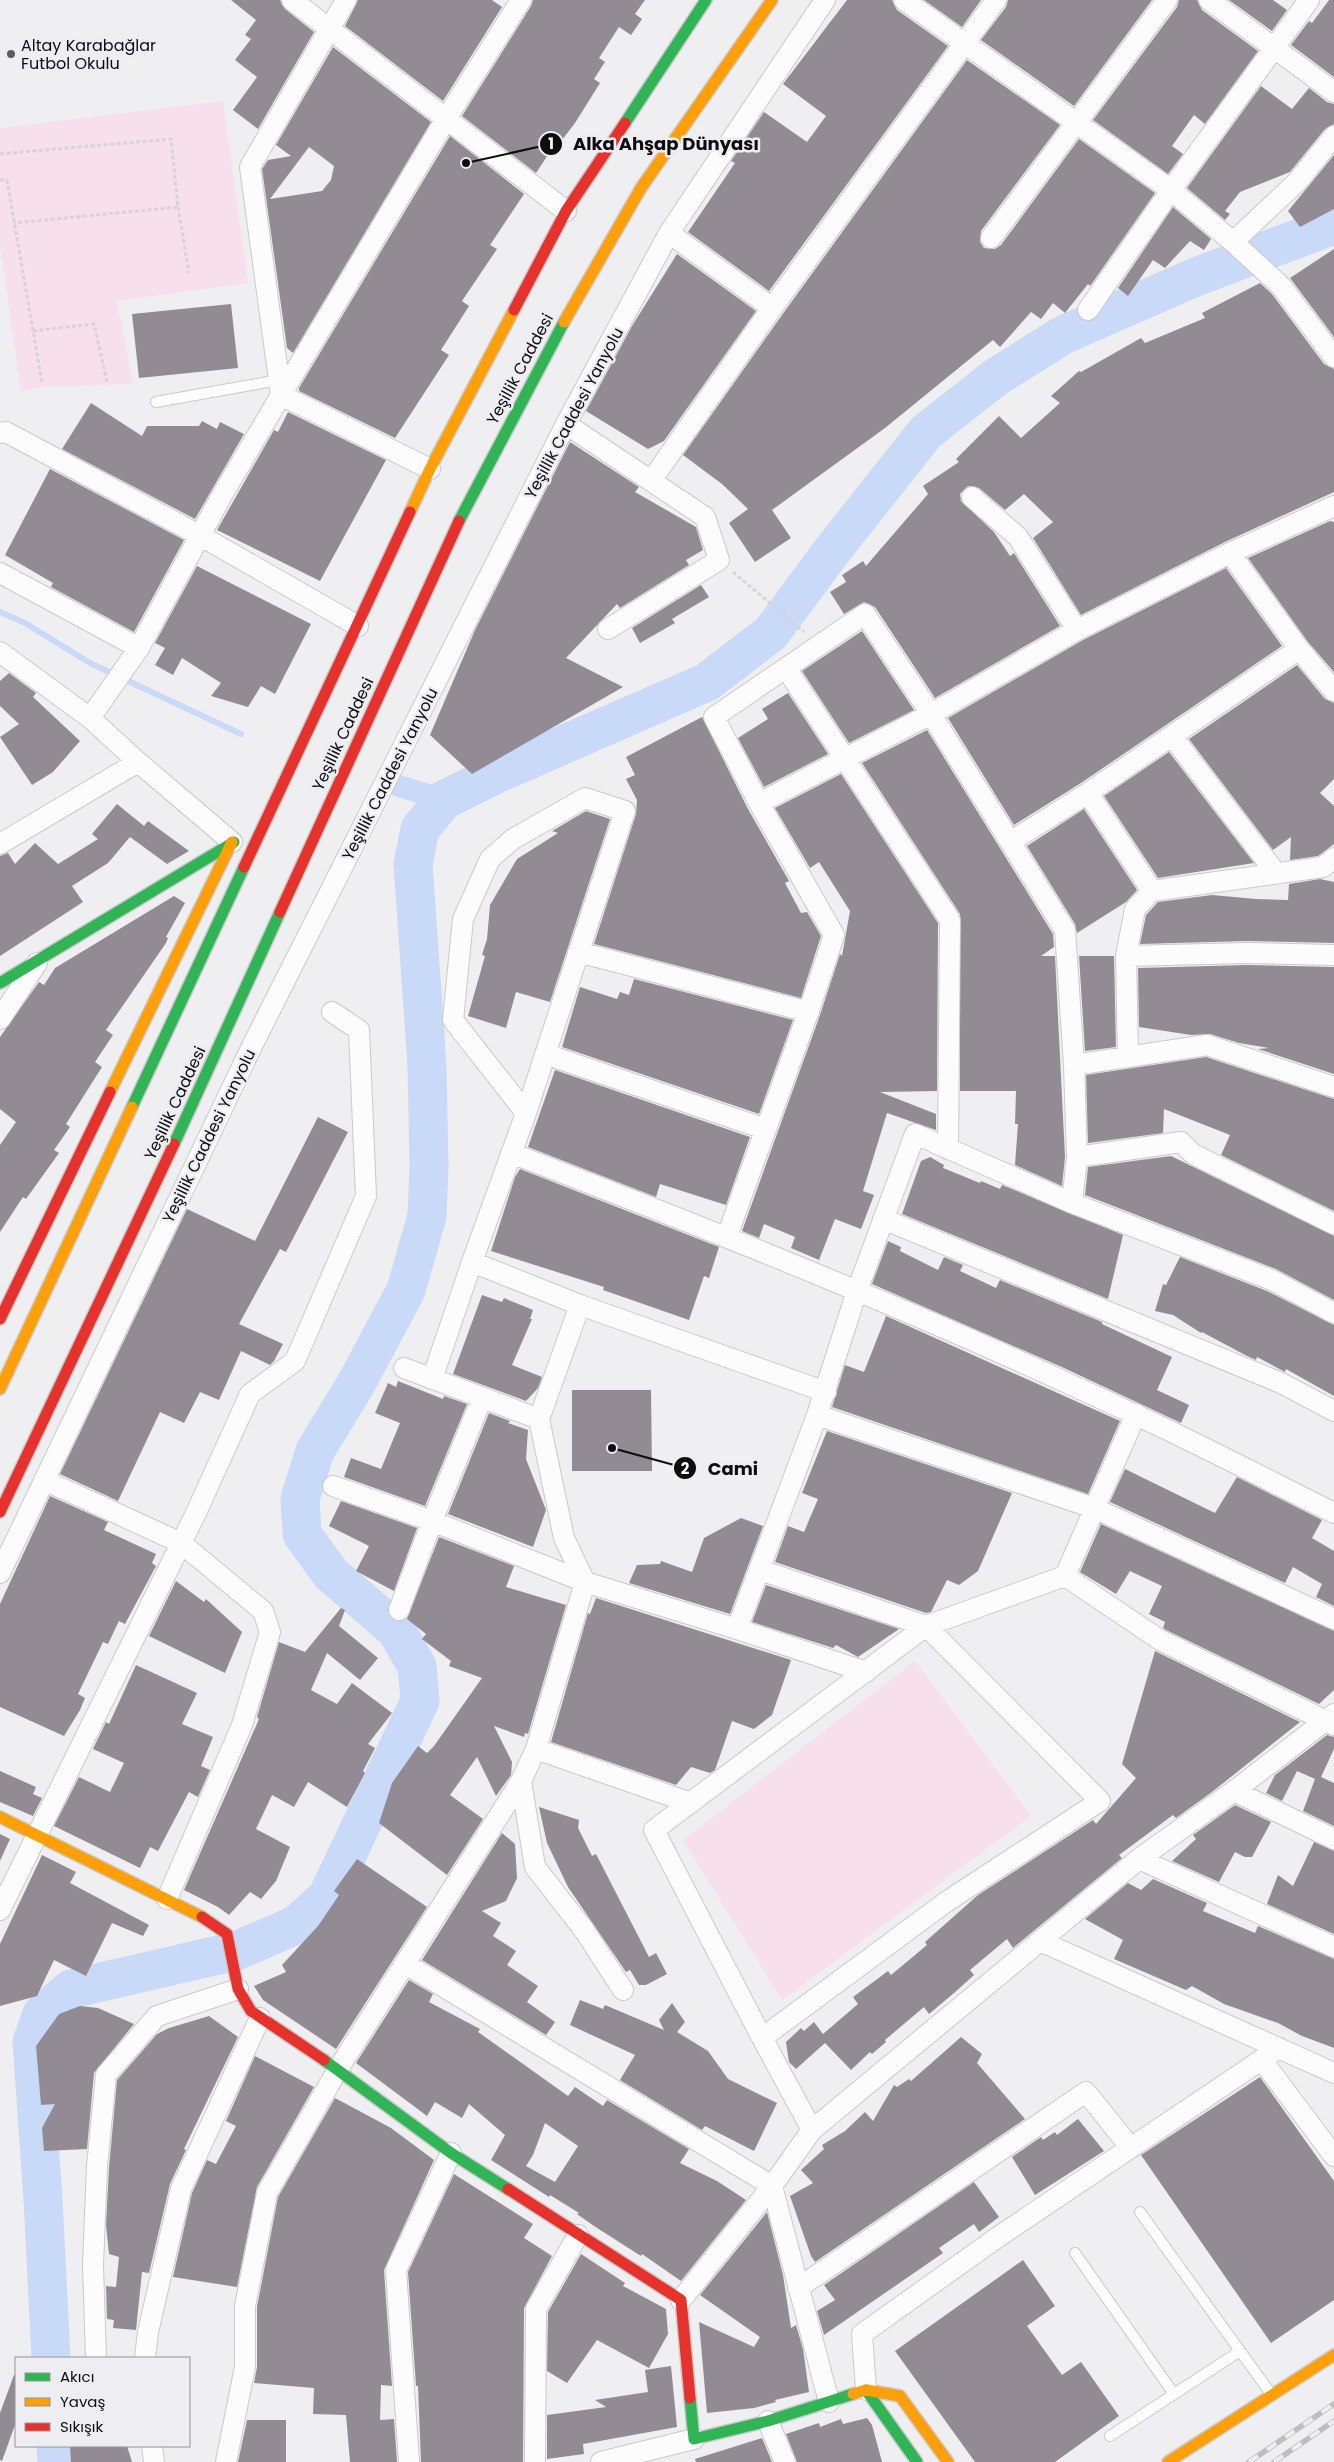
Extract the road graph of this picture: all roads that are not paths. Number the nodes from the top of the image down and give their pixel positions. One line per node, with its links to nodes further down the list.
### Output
1 (292, 0): 12 (street)
2 (346, 0): 12 (street)
3 (521, 0): 16 (street)
4 (706, 0): 20 (main road, Yeşillik Caddesi)
5 (772, 0): 98 (main road, Yeşillik Caddesi)
6 (825, 0): 21 (street, Yeşillik Caddesi Yanyolu)
7 (904, 0): 13 (street)
8 (996, 0): 13 (street)
9 (1167, 0): 17 (street)
10 (1209, 0): 14 (street)
11 (1309, 0): 14 (street)
12 (329, 27): 16 (street); 27 (street)
13 (964, 44): 17 (street); 24 (street)
14 (1274, 49): 15 (street); 19 (street)
15 (1334, 92)
16 (446, 119): 20 (street); 27 (street)
17 (1076, 124): 19 (street); 22 (street)
18 (1334, 136): 23 (street)
19 (1171, 190): 23 (street); 25 (street)
20 (566, 211): 31 (main road, Yeşillik Caddesi)
21 (669, 233): 24 (street); 29 (street, Yeşillik Caddesi Yanyolu)
22 (991, 238)
23 (1233, 242): 26 (street)
24 (772, 308): 32 (street)
25 (1088, 310)
26 (1334, 357)
27 (280, 387): 28 (lane); 31 (street); 35 (street)
28 (156, 402)
29 (566, 424): 32 (street); 95 (street, Yeşillik Caddesi Yanyolu)
30 (0, 433): 35 (street)
31 (430, 469): 38 (main road, Yeşillik Caddesi)
32 (651, 481): 39 (street)
33 (972, 497): 40 (street)
34 (1333, 508): 36 (street)
35 (201, 536): 38 (street); 41 (street)
36 (1230, 553): 40 (street); 42 (street)
37 (0, 574): 41 (street)
38 (358, 626): 56 (main road, Yeşillik Caddesi)
39 (608, 629)
40 (1077, 630): 46 (street)
41 (139, 648): 47 (street)
42 (1299, 649): 45 (street); 48 (street)
43 (3, 656): 47 (street)
44 (786, 668): 46 (street); 49 (street); 52 (street)
45 (1334, 691)
46 (931, 714): 49 (street); 54 (street)
47 (90, 718): 50 (street)
48 (1172, 736): 51 (street); 58 (street)
49 (846, 757): 52 (street); 74 (street)
50 (138, 762): 53 (street); 55 (street)
51 (1088, 794): 54 (street); 59 (street)
52 (759, 803): 66 (street)
53 (232, 842): 56 (main road); 63 (main road); 85 (main road)
54 (1010, 842): 70 (street)
55 (0, 844)
56 (254, 850): 88 (main road, Yeşillik Caddesi)
57 (1334, 858): 58 (street)
58 (1274, 872): 59 (street)
59 (1152, 891): 62 (street)
60 (578, 952): 66 (street); 68 (street); 72 (street)
61 (1334, 955): 62 (street)
62 (1126, 956): 69 (street)
63 (41, 958): 64 (main road); 67 (street)
64 (0, 983)
65 (332, 1012): 101 (street)
66 (809, 1012): 73 (street)
67 (0, 1019)
68 (545, 1054): 72 (street); 73 (street)
69 (1128, 1057): 70 (street); 71 (street)
70 (1074, 1065): 76 (street)
71 (1334, 1087)
72 (526, 1113): 75 (street)
73 (765, 1129): 80 (street)
74 (948, 1148): 77 (street); 78 (street)
75 (511, 1153): 80 (street); 81 (street)
76 (1077, 1157): 77 (street); 79 (street)
77 (1072, 1204): 84 (street)
78 (883, 1219): 82 (street); 91 (street)
79 (1334, 1224)
80 (727, 1237): 82 (street)
81 (472, 1262): 83 (street); 87 (street)
82 (857, 1291): 89 (street); 92 (street)
83 (580, 1305): 89 (street); 94 (street)
84 (1334, 1313)
85 (0, 1319)
86 (404, 1368): 87 (street)
87 (432, 1379): 90 (street)
88 (0, 1389)
89 (826, 1392): 93 (street)
90 (482, 1398): 94 (street); 100 (street)
91 (1334, 1411)
92 (1136, 1414): 97 (street); 99 (street)
93 (818, 1415): 97 (street); 102 (street)
94 (539, 1419): 105 (street)
95 (44, 1480): 101 (street); 103 (street, Yeşillik Caddesi Yanyolu)
96 (333, 1486): 100 (street)
97 (1094, 1508): 104 (street); 107 (street)
98 (0, 1512)
99 (1334, 1513)
100 (432, 1521): 105 (street); 106 (street)
101 (180, 1543): 117 (street); 120 (street)
102 (760, 1570): 108 (street); 109 (street)
103 (0, 1573)
104 (1066, 1576): 108 (street); 111 (street)
105 (585, 1582): 109 (street); 112 (street)
106 (399, 1610)
107 (1334, 1619)
108 (926, 1626): 110 (street); 128 (street)
109 (737, 1629): 110 (street)
110 (866, 1672): 115 (street)
111 (1332, 1720): 114 (street)
112 (536, 1749): 113 (street); 115 (street)
113 (521, 1781): 124 (street); 126 (street)
114 (1234, 1791): 118 (street); 119 (street)
115 (690, 1803): 128 (street)
116 (0, 1817): 117 (main road)
117 (37, 1834): 120 (main road); 121 (street)
118 (1334, 1839)
119 (1139, 1859): 122 (street); 123 (street)
120 (166, 1899): 125 (main road)
121 (0, 1910)
122 (1040, 1941): 129 (street); 133 (street)
123 (1334, 1947)
124 (406, 1964): 131 (street); 137 (street)
125 (238, 1984): 127 (main road); 145 (street)
126 (623, 1990)
127 (260, 2018): 131 (main road); 146 (street)
128 (762, 2038): 133 (street)
129 (1279, 2048): 130 (street); 132 (street)
130 (1262, 2060): 134 (street); 136 (street)
131 (338, 2069): 135 (main road); 158 (street)
132 (1334, 2073)
133 (812, 2130): 137 (street)
134 (1130, 2147): 141 (street); 147 (street)
135 (451, 2153): 139 (main road); 159 (street)
136 (1334, 2156)
137 (772, 2186): 141 (street); 142 (street)
138 (1140, 2212): 143 (lane)
139 (578, 2235): 142 (main road); 160 (street)
140 (1075, 2253): 148 (lane)
141 (798, 2288): 150 (street)
142 (680, 2300): 154 (main road)
143 (1240, 2351): 148 (lane); 149 (lane)
144 (1334, 2355): 149 (main road)
145 (96, 2357)
146 (145, 2357)
147 (866, 2390): 150 (main road); 152 (main road); 163 (main road); 164 (main road)
148 (1174, 2394): 153 (lane)
149 (1272, 2395): 165 (main road)
150 (829, 2402): 151 (main road)
151 (768, 2421): 154 (main road); 162 (street)
152 (877, 2428)
153 (1110, 2436)
154 (694, 2439): 156 (street)
155 (152, 2447): 157 (street)
156 (644, 2458): 161 (street)
157 (154, 2462)
158 (226, 2462)
159 (409, 2462)
160 (535, 2462)
161 (601, 2462)
162 (785, 2462)
163 (916, 2462)
164 (948, 2462)
165 (1168, 2462)

